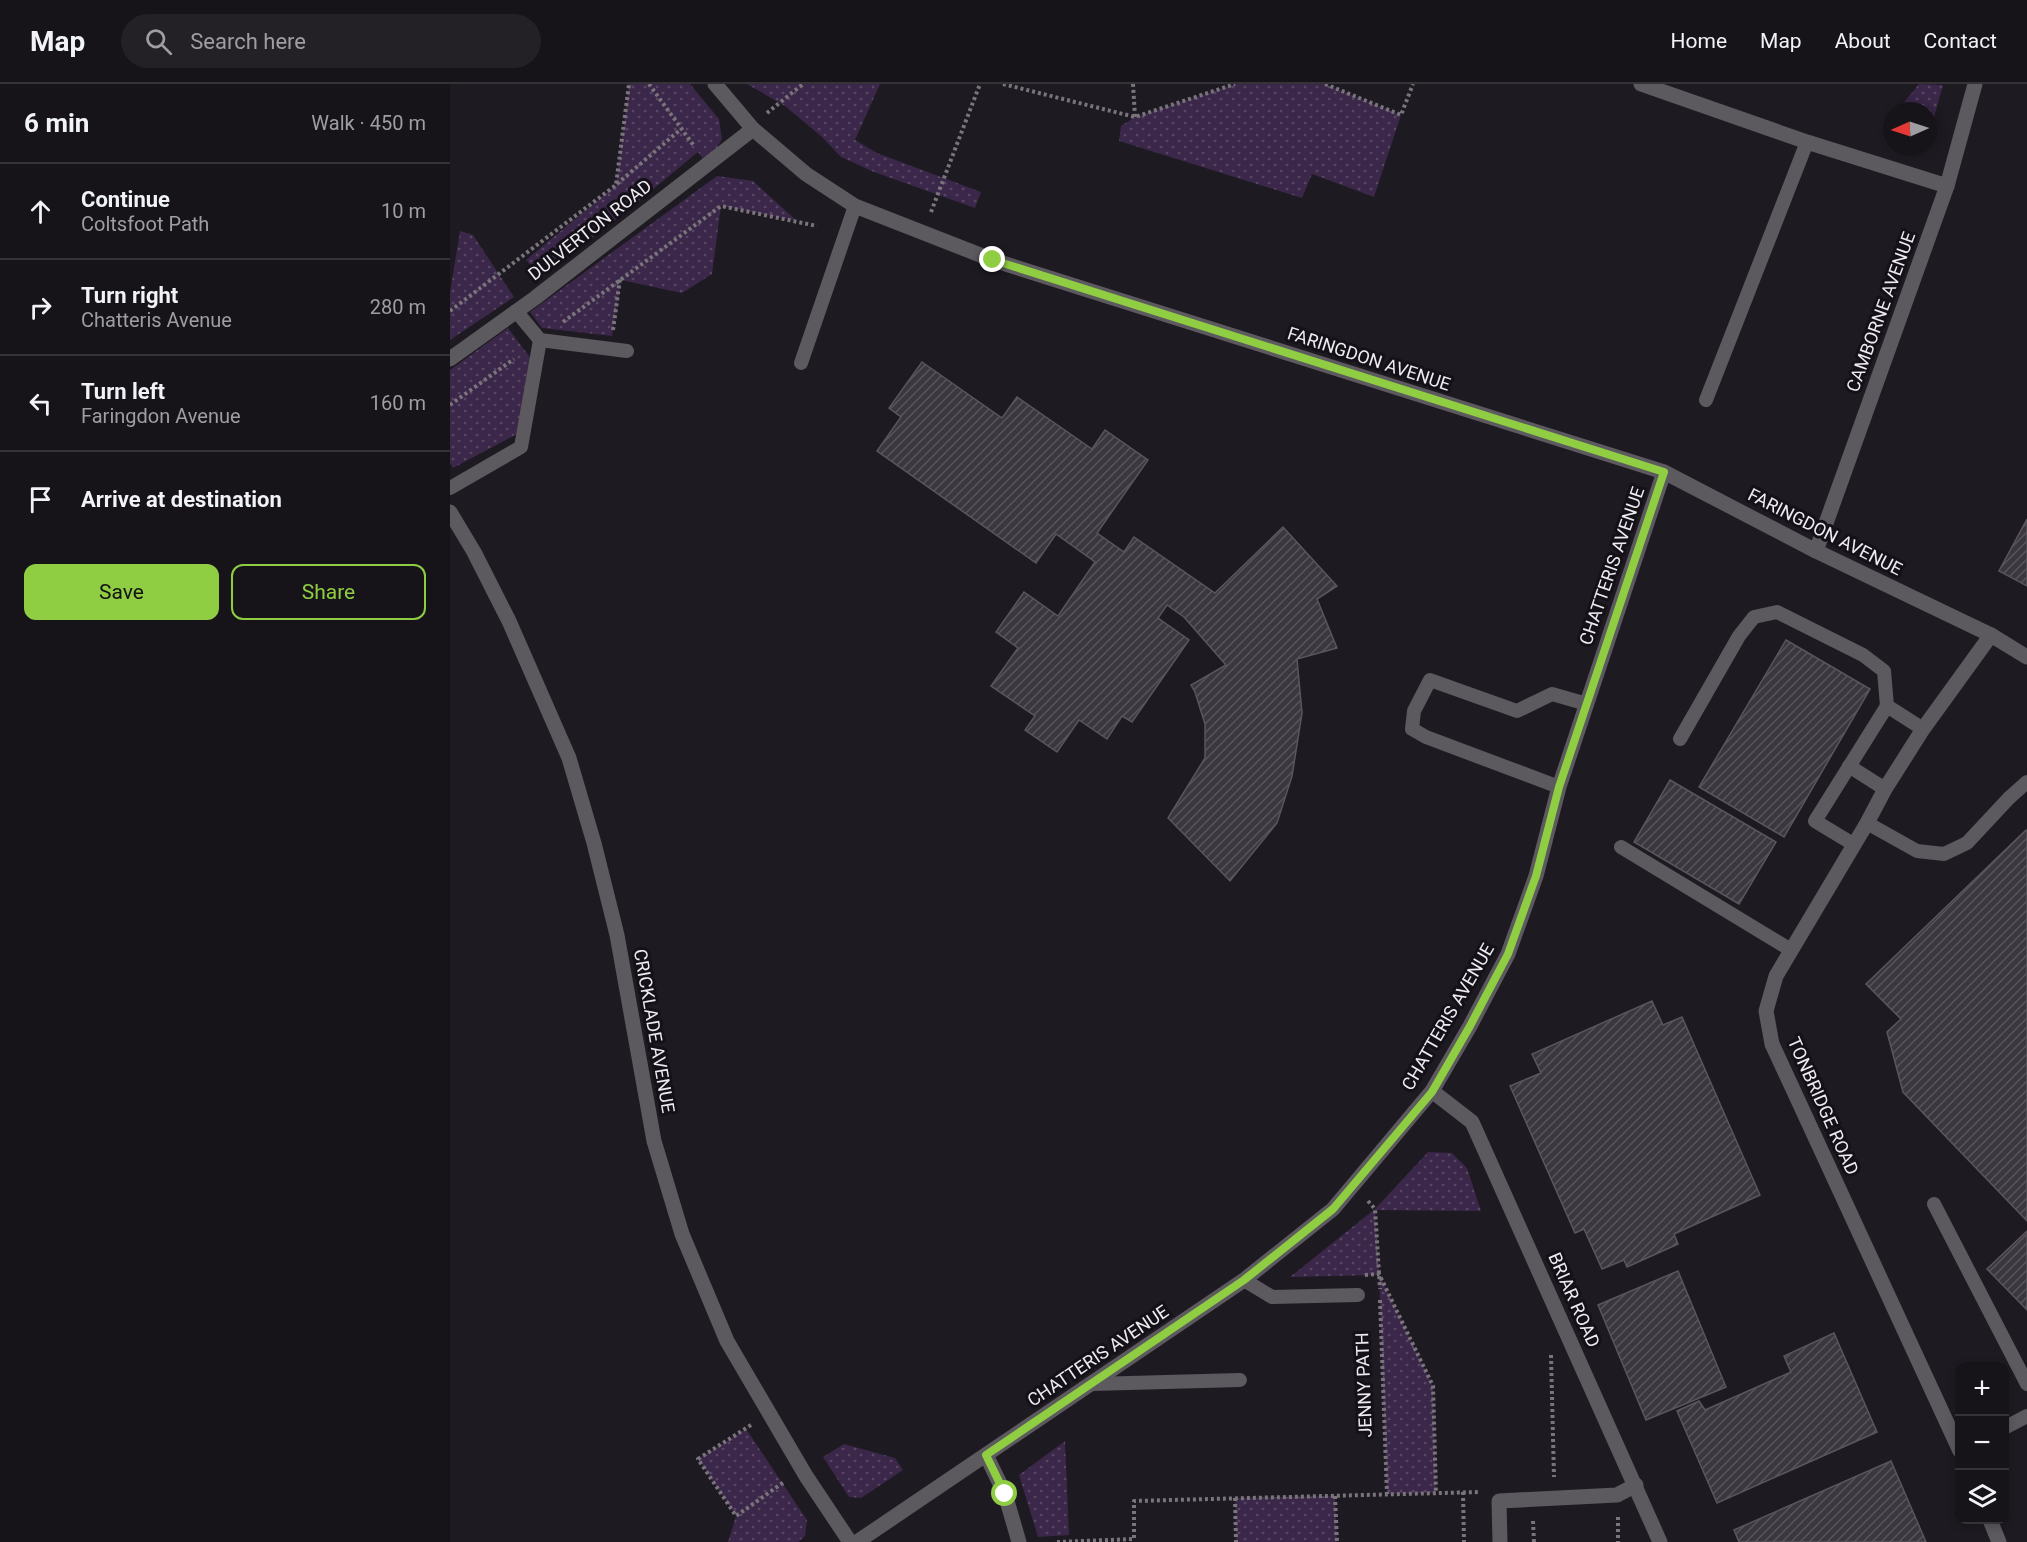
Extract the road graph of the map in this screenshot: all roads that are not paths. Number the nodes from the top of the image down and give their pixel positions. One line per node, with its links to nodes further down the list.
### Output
1 (715, 84): 4 (street, FARINGDON AVENUE)
2 (1641, 84): 5 (street)
3 (1975, 84): 6 (street, CAMBORNE AVENUE)
4 (753, 129): 7 (street, FARINGDON AVENUE); 8 (street, DULVERTON ROAD)
5 (1807, 142): 6 (street); 13 (lane)
6 (1947, 186): 17 (street, CAMBORNE AVENUE)
7 (855, 206): 12 (lane); 14 (street, FARINGDON AVENUE)
8 (516, 311): 9 (lane); 11 (street, DULVERTON ROAD)
9 (540, 340): 10 (lane); 15 (lane)
10 (627, 351)
11 (450, 359)
12 (801, 363)
13 (1706, 400)
14 (1664, 472): 17 (street, FARINGDON AVENUE); 20 (street, CHATTERIS AVENUE)
15 (450, 488)
16 (450, 512): 45 (street, CRICKLADE AVENUE)
17 (1816, 551): 18 (street, FARINGDON AVENUE)
18 (1991, 635): 19 (street, FARINGDON AVENUE); 22 (street, TONBRIDGE ROAD)
19 (2027, 657)
20 (1587, 704): 26 (street, CHATTERIS AVENUE); 26 (lane)
21 (1887, 706): 22 (lane); 23 (lane); 24 (lane)
22 (1923, 729): 27 (street, TONBRIDGE ROAD)
23 (1680, 739)
24 (1849, 766): 27 (lane); 29 (lane)
25 (2027, 782): 28 (lane)
26 (1559, 787): 32 (street, CHATTERIS AVENUE)
27 (1885, 789): 28 (street, TONBRIDGE ROAD)
28 (1867, 823): 29 (street, TONBRIDGE ROAD)
29 (1853, 844): 31 (street, TONBRIDGE ROAD)
30 (1620, 847): 31 (lane)
31 (1791, 950): 41 (street, TONBRIDGE ROAD)
32 (1432, 1092): 34 (street, CHATTERIS AVENUE); 43 (street, BRIAR ROAD)
33 (1934, 1204): 38 (lane)
34 (1244, 1280): 35 (lane); 37 (street, CHATTERIS AVENUE)
35 (1358, 1295)
36 (1240, 1380): 37 (lane)
37 (1092, 1384): 42 (street, CHATTERIS AVENUE)
38 (2027, 1384)
39 (2027, 1416): 40 (lane)
40 (2009, 1425)
41 (1955, 1442)
42 (986, 1455): 46 (street, CHATTERIS AVENUE); 47 (street)
43 (1636, 1485): 48 (street); 49 (street, BRIAR ROAD)
44 (1991, 1524): 50 (street)
45 (850, 1542)
46 (857, 1542)
47 (1019, 1542)
48 (1500, 1542)
49 (1660, 1542)
50 (1999, 1542)

